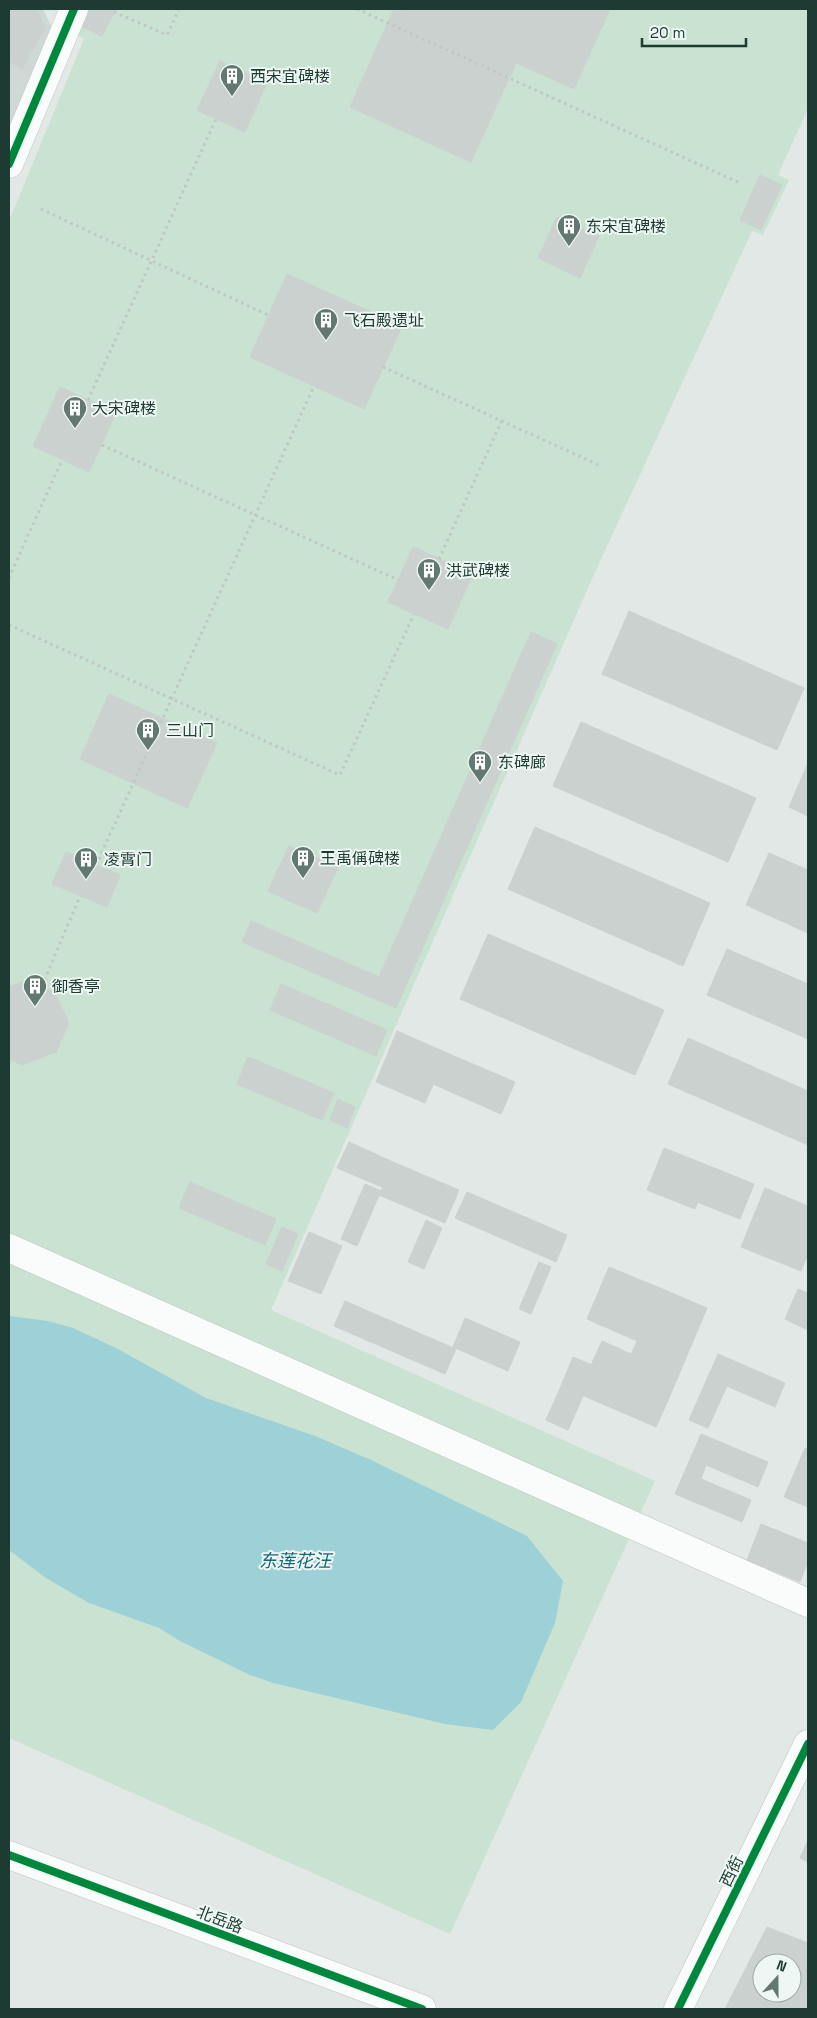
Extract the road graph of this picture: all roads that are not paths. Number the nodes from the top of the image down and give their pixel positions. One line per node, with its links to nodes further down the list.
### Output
1 (74, 9): 2 (street)
2 (9, 164)
3 (9, 1248): 4 (street)
4 (808, 1603)
5 (808, 1744): 8 (street, 西街)
6 (9, 1855): 7 (street, 北岳路)
7 (422, 2009)
8 (678, 2009)

